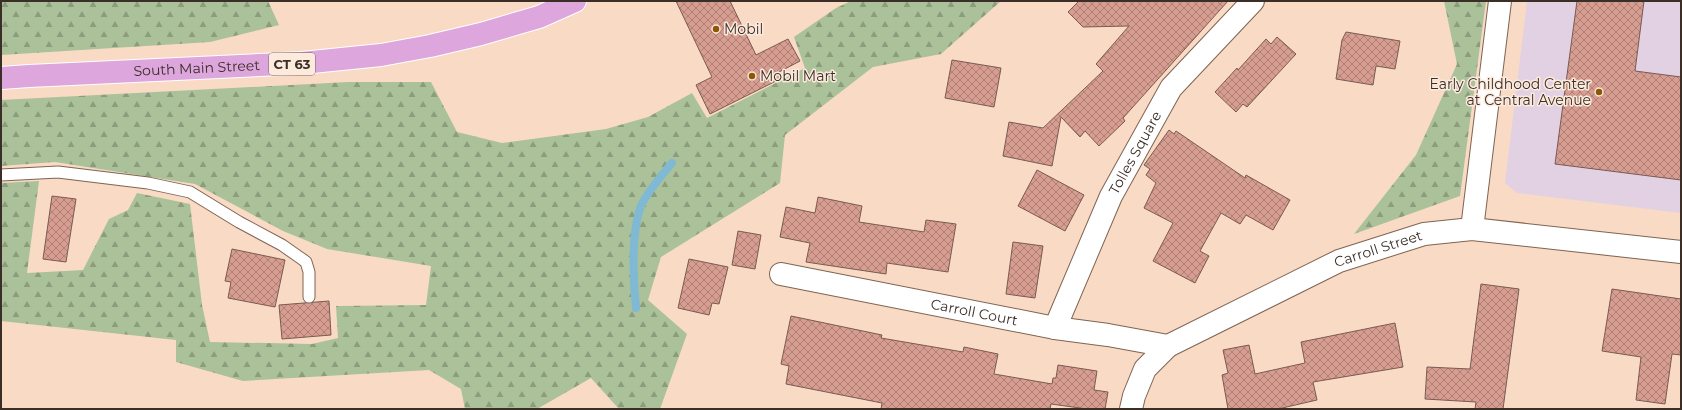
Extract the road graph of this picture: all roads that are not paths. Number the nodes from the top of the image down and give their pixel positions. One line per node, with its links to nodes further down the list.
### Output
1 (576, 1): 4 (main road, South Main Street / CT 63)
2 (1253, 1): 10 (street, Tolles Square)
3 (1500, 1): 6 (street)
4 (1, 78)
5 (1, 175): 9 (lane)
6 (1472, 229): 7 (street, Carroll Street); 11 (street, Carroll Street)
7 (1681, 252)
8 (780, 274): 10 (street, Carroll Court)
9 (309, 297)
10 (1055, 328): 11 (street, Carroll Court)
11 (1168, 346): 12 (street, Carroll Street)
12 (1131, 409)

